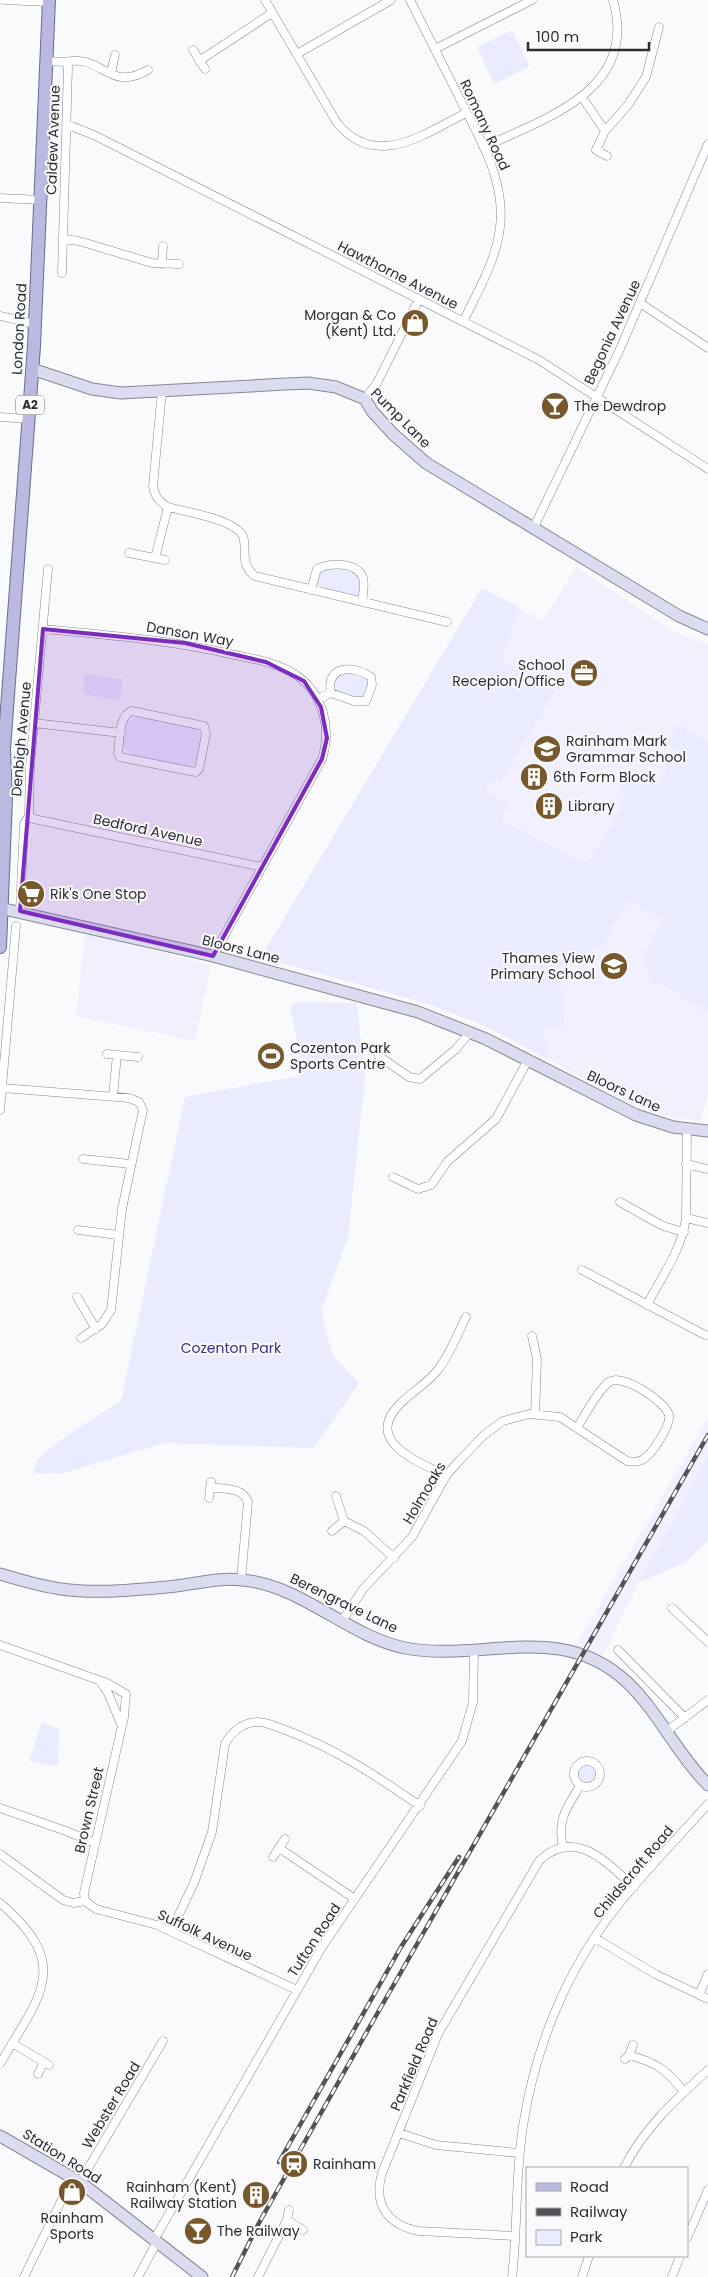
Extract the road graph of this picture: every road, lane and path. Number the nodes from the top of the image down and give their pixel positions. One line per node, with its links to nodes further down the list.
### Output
1 (3, 0): 7 (street)
2 (265, 0): 8 (street)
3 (391, 0): 12 (street)
4 (410, 0): 10 (street, Romany Road)
5 (532, 0): 10 (street)
6 (613, 0): 20 (street)
7 (49, 1): 15 (main road, London Road / A2)
8 (272, 13): 12 (street); 14 (street)
9 (659, 27): 23 (street)
10 (435, 49): 21 (street, Romany Road)
11 (192, 50): 14 (street)
12 (297, 54): 21 (street)
13 (115, 55): 19 (street)
14 (199, 60): 17 (street)
15 (46, 61): 16 (street); 28 (main road, London Road / A2)
16 (66, 62): 19 (street); 22 (street, Caldew Avenue)
17 (205, 69)
18 (148, 70): 19 (street)
19 (111, 73)
20 (582, 97): 23 (street); 25 (street)
21 (466, 113): 25 (street, Romany Road)
22 (66, 124): 29 (street, Caldew Avenue); 34 (street, Hawthorne Avenue)
23 (605, 131): 26 (street)
24 (708, 144): 35 (street, Begonia Avenue)
25 (484, 147): 37 (street, Romany Road)
26 (607, 156)
27 (0, 198): 28 (street)
28 (42, 200): 38 (main road, London Road / A2)
29 (63, 239): 31 (street); 33 (street, Caldew Avenue)
30 (163, 246): 31 (street)
31 (162, 264): 32 (street)
32 (179, 264)
33 (62, 273)
34 (419, 299): 37 (street, Hawthorne Avenue); 43 (street)
35 (640, 303): 39 (street); 42 (street, Begonia Avenue)
36 (0, 316): 38 (street)
37 (463, 322): 42 (street, Hawthorne Avenue)
38 (35, 324): 40 (main road, London Road / A2)
39 (708, 348)
40 (32, 369): 41 (street, Pump Lane); 45 (main road, London Road / A2)
41 (162, 391): 43 (street, Pump Lane); 47 (street)
42 (596, 396): 46 (street, Hawthorne Avenue); 48 (street, Begonia Avenue)
43 (365, 399): 48 (street, Pump Lane)
44 (0, 417): 45 (street)
45 (29, 419): 62 (main road, London Road / A2)
46 (708, 469)
47 (168, 507): 50 (street); 53 (street)
48 (533, 529): 57 (street, Pump Lane)
49 (129, 553): 50 (street)
50 (155, 558): 51 (street)
51 (165, 560)
52 (48, 569): 56 (street, Denbigh Avenue)
53 (311, 590): 54 (street); 54 (street)
54 (362, 602): 55 (street)
55 (447, 622)
56 (43, 629): 59 (street, Danson Way); 60 (street, Denbigh Avenue)
57 (708, 629)
58 (332, 693): 58 (street); 59 (street)
59 (318, 699): 65 (street, Danson Way)
60 (34, 724): 61 (street); 64 (street, Denbigh Avenue)
61 (121, 733): 61 (street)
62 (4, 749): 63 (main road, London Road / A2); 66 (main road, London Road / A2)
63 (0, 771)
64 (29, 816): 65 (street, Bedford Avenue); 67 (street, Denbigh Avenue)
65 (262, 867): 70 (street, Danson Way)
66 (1, 909): 67 (street, Bloors Lane); 69 (main road, London Road / A2)
67 (20, 911): 70 (street, Bloors Lane)
68 (16, 926): 77 (street)
69 (0, 947)
70 (213, 956): 71 (street, Bloors Lane)
71 (470, 1032): 74 (street); 76 (street, Bloors Lane)
72 (107, 1054): 73 (street)
73 (117, 1054): 75 (street); 78 (street)
74 (379, 1056)
75 (138, 1057)
76 (528, 1060): 80 (street, Bloors Lane); 86 (street)
77 (2, 1088): 78 (street); 79 (street)
78 (113, 1096): 83 (street)
79 (0, 1110)
80 (687, 1129): 81 (street, Bloors Lane); 84 (street)
81 (708, 1131)
82 (83, 1159): 83 (street)
83 (130, 1164): 92 (street)
84 (686, 1164): 85 (street); 88 (street)
85 (708, 1169)
86 (393, 1177)
87 (620, 1202): 91 (street)
88 (686, 1218): 89 (street); 91 (street)
89 (708, 1223)
90 (78, 1230): 92 (street)
91 (684, 1232): 95 (street)
92 (118, 1235): 97 (street)
93 (582, 1270): 95 (street)
94 (77, 1297): 97 (street)
95 (648, 1305): 99 (street)
96 (466, 1317): 103 (street)
97 (96, 1329): 100 (street)
98 (532, 1336): 101 (street)
99 (705, 1336)
100 (82, 1338)
101 (535, 1414): 102 (street, Holmoaks); 103 (street, Holmoaks)
102 (578, 1426): 102 (street, Holmoaks)
103 (446, 1476): 108 (street, Holmoaks)
104 (336, 1496): 106 (street)
105 (209, 1498): 110 (street)
106 (344, 1520): 107 (street); 108 (street)
107 (332, 1531)
108 (394, 1558): 112 (street, Holmoaks)
109 (0, 1574): 110 (street, Berengrave Lane)
110 (241, 1580): 112 (street, Berengrave Lane)
111 (672, 1608): 113 (street)
112 (342, 1621): 116 (street, Berengrave Lane)
113 (708, 1642)
114 (0, 1644): 117 (street)
115 (618, 1650): 119 (street)
116 (474, 1651): 121 (street, Berengrave Lane); 125 (street, Tufton Road)
117 (100, 1681): 120 (street); 120 (street, Brown Street)
118 (708, 1700): 119 (street)
119 (685, 1718): 121 (street)
120 (121, 1724): 128 (street, Brown Street)
121 (668, 1731): 122 (street, Berengrave Lane)
122 (708, 1785)
123 (580, 1786): 130 (street)
124 (708, 1804): 133 (street, Childscroft Road)
125 (420, 1806): 134 (street, Tufton Road); 137 (street)
126 (0, 1808): 128 (street)
127 (285, 1838): 129 (street)
128 (95, 1843): 135 (street, Brown Street)
129 (279, 1848): 132 (street); 134 (street)
130 (563, 1848): 133 (street); 150 (street, Parkfield Road)
131 (0, 1854): 135 (street, Suffolk Avenue)
132 (273, 1857)
133 (634, 1886): 138 (street, Childscroft Road)
134 (356, 1899): 140 (street, Tufton Road)
135 (85, 1901): 137 (street, Suffolk Avenue)
136 (0, 1903): 144 (street)
137 (171, 1931): 140 (street, Suffolk Avenue)
138 (595, 1938): 141 (street); 152 (street, Childscroft Road)
139 (708, 1974): 141 (street)
140 (297, 1990): 161 (street, Tufton Road)
141 (699, 1995): 142 (street)
142 (708, 1999)
143 (163, 2041): 154 (street, Webster Road)
144 (12, 2044): 146 (street); 148 (street)
145 (633, 2045): 149 (street)
146 (0, 2064)
147 (708, 2070): 149 (street)
148 (38, 2074)
149 (684, 2092): 153 (street)
150 (399, 2133): 152 (street); 159 (street, Parkfield Road)
151 (0, 2136): 154 (street, Station Road)
152 (519, 2153): 159 (street, Childscroft Road)
153 (625, 2167)
154 (76, 2180): 161 (street, Station Road); 164 (street, Webster Road)
155 (708, 2190): 160 (street)
156 (289, 2210): 157 (street)
157 (287, 2220): 158 (street); 167 (street)
158 (303, 2230)
159 (515, 2236): 168 (street, Childscroft Road)
160 (688, 2236)
161 (156, 2241): 165 (street, Tufton Road); 166 (street, Station Road)
162 (589, 2257): 169 (street)
163 (680, 2257): 170 (street)
164 (24, 2277)
165 (138, 2277)
166 (202, 2277)
167 (258, 2277)
168 (512, 2277)
169 (582, 2277)
170 (672, 2277)

